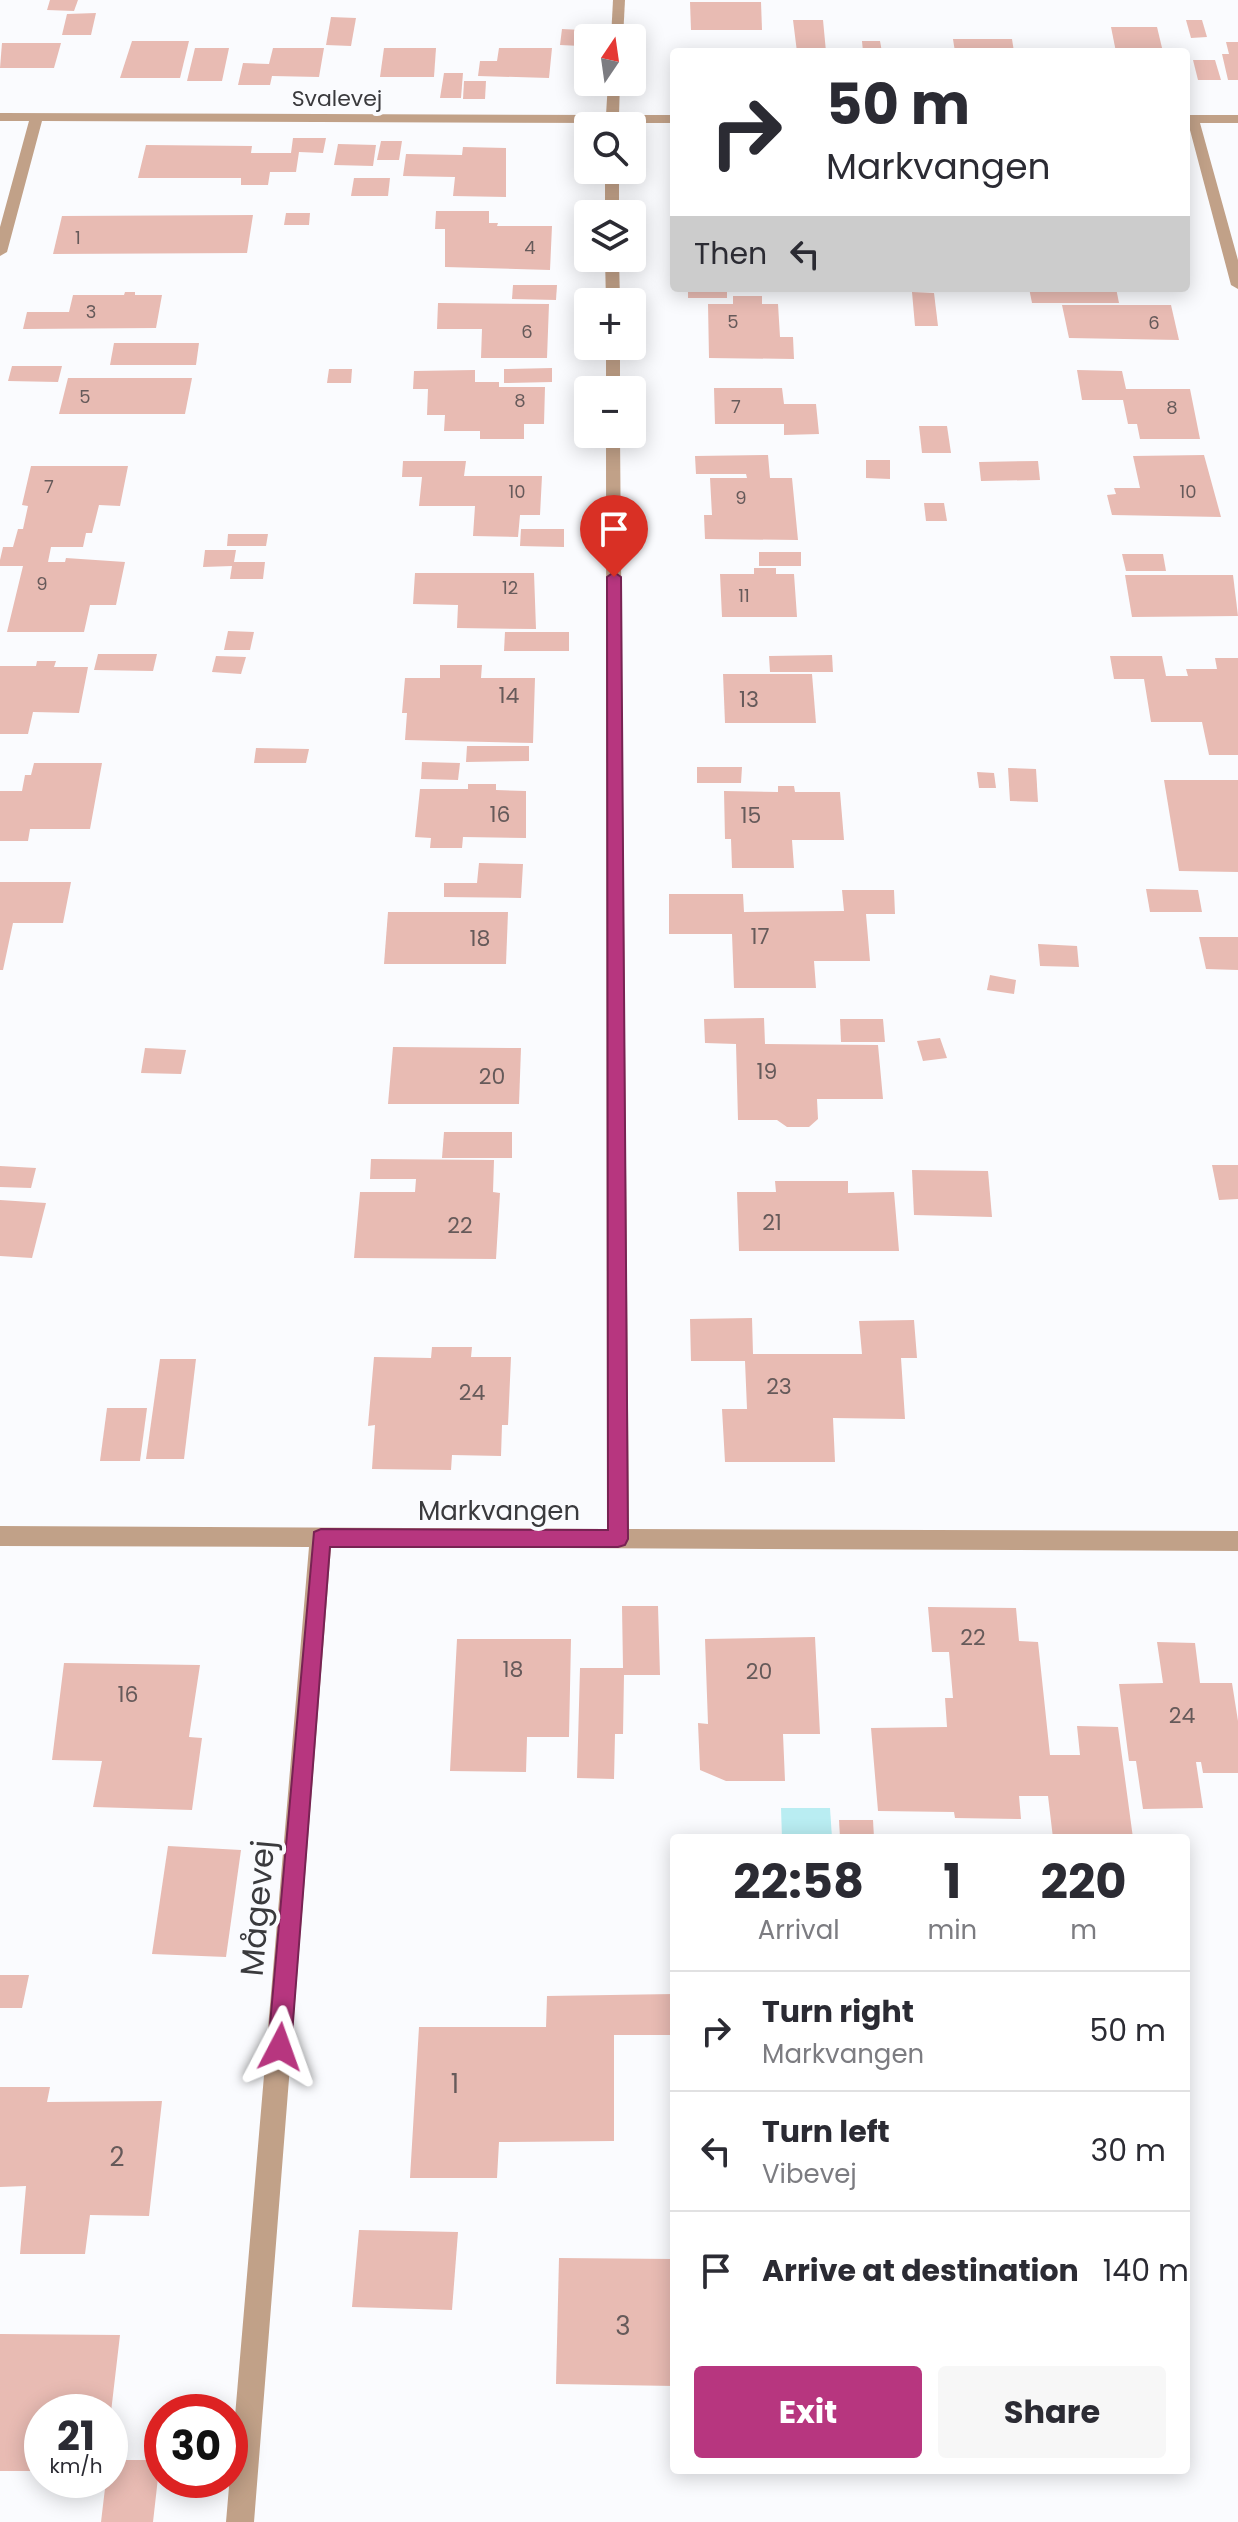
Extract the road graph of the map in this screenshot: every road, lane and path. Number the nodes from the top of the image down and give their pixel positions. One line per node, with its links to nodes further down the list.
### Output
1 (619, 0): 2 (street)
2 (618, 24)
3 (0, 117): 4 (street, Svalevej)
4 (37, 117): 9 (street, Svalevej); 11 (street)
5 (670, 119): 8 (street, Svalevej)
6 (1190, 119): 7 (street)
7 (1238, 119)
8 (646, 120)
9 (574, 122)
10 (1190, 122): 12 (street)
11 (0, 252)
12 (1238, 285)
13 (613, 448): 16 (street)
14 (0, 1536): 15 (street, Markvangen)
15 (321, 1538): 16 (street, Markvangen); 18 (street, Mågevej)
16 (618, 1539): 17 (street, Markvangen)
17 (1238, 1541)
18 (240, 2522)

